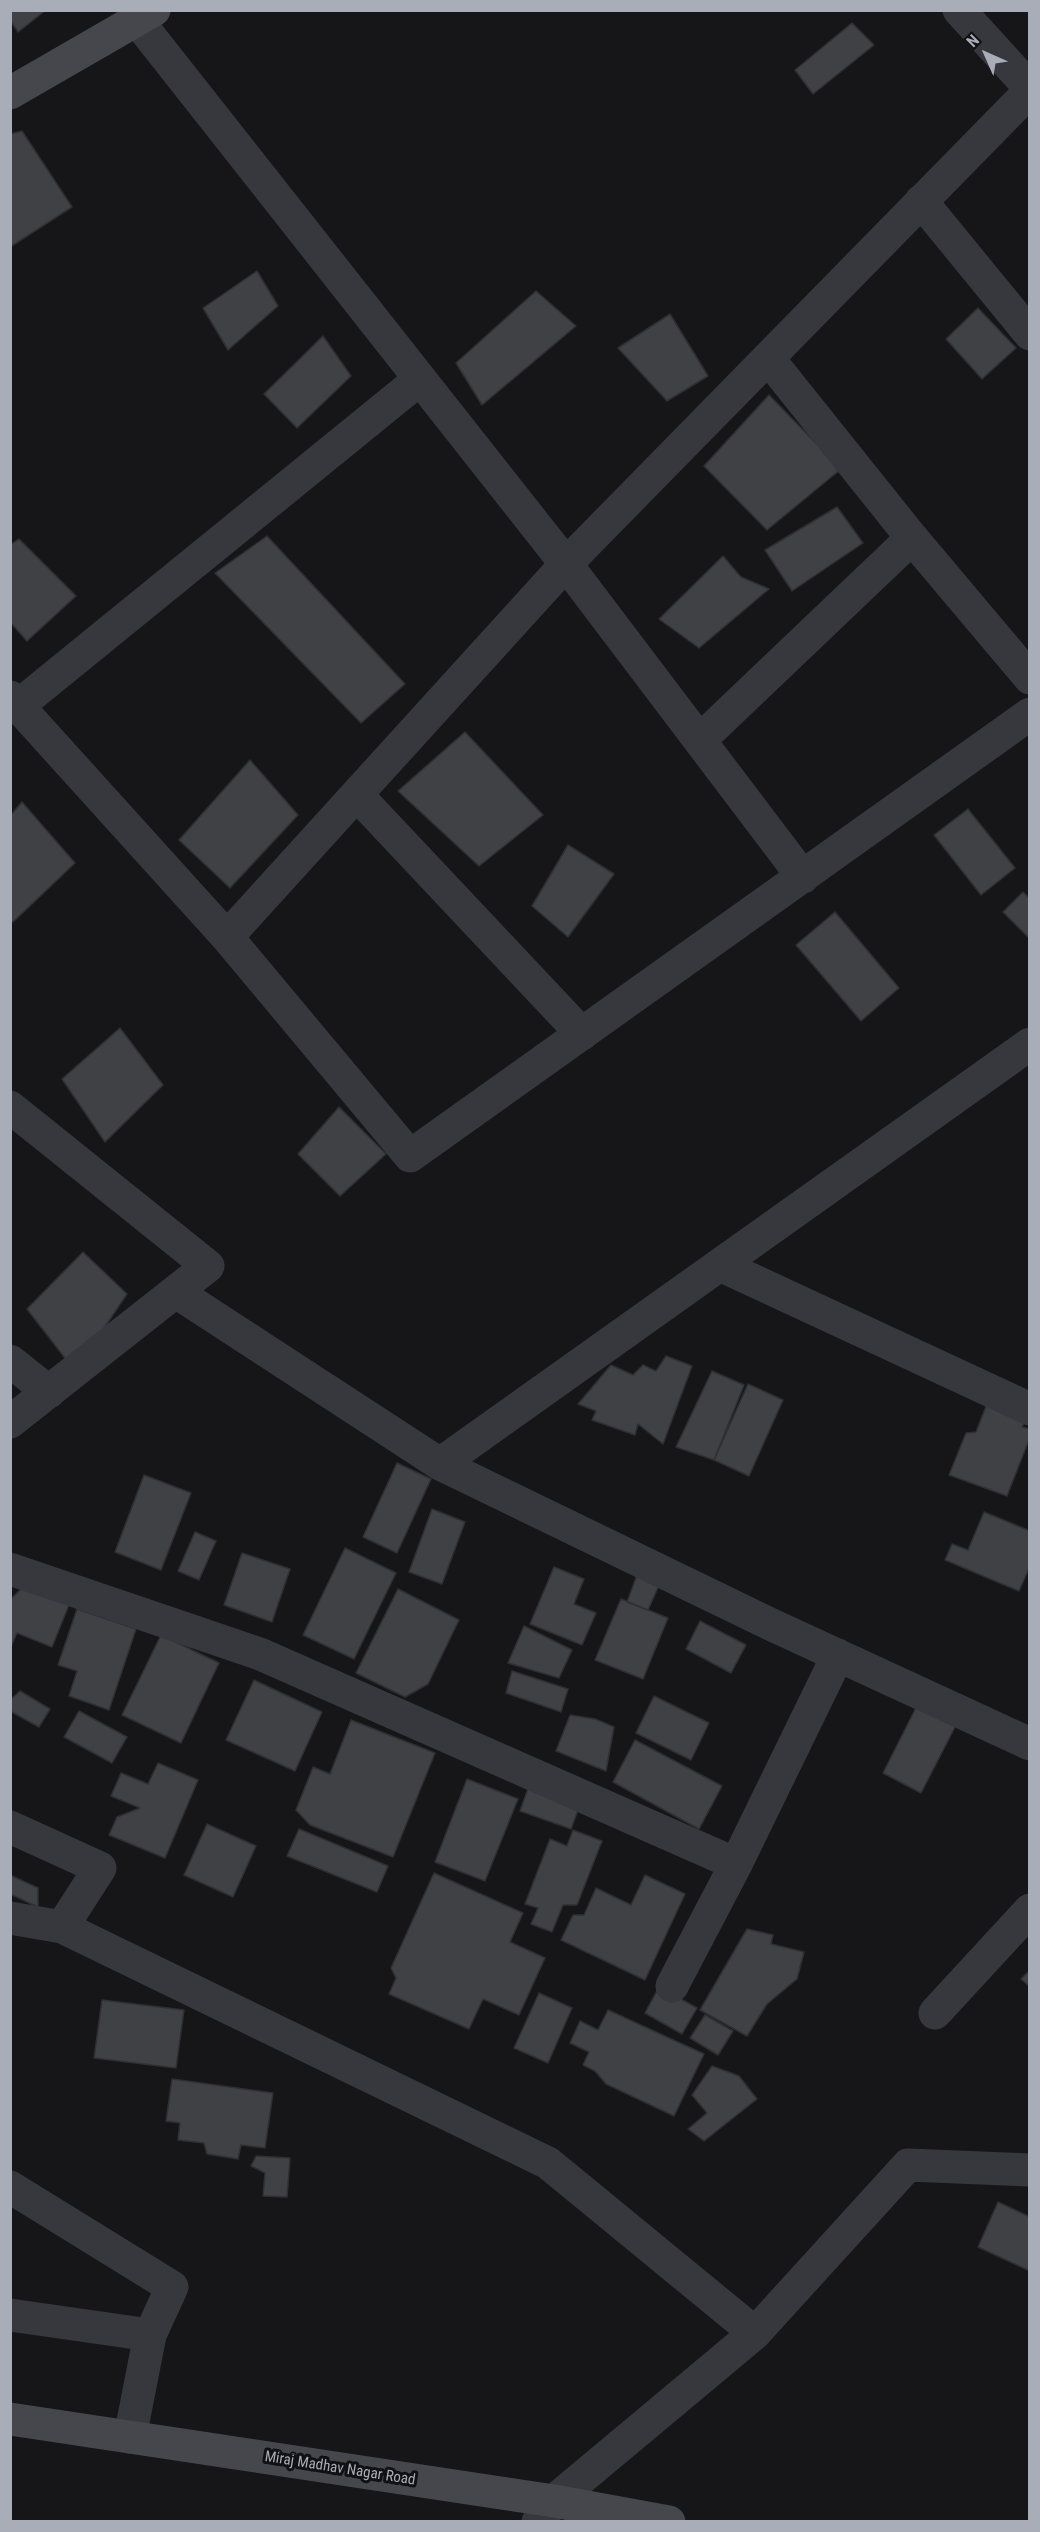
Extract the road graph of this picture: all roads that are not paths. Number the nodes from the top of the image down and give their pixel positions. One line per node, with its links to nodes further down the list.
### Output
1 (959, 10): 3 (street)
2 (145, 15): 4 (street); 8 (street)
3 (1029, 89): 5 (street)
4 (10, 93)
5 (921, 201): 6 (street); 7 (street)
6 (1029, 334)
7 (768, 358): 9 (street); 10 (street)
8 (420, 379): 10 (street); 12 (street)
9 (912, 538): 11 (street); 14 (street)
10 (566, 564): 14 (street); 15 (street)
11 (1029, 678)
12 (14, 702): 17 (street)
13 (1029, 714): 16 (street)
14 (700, 740): 16 (street)
15 (357, 795): 17 (street); 18 (street)
16 (802, 877): 18 (street)
17 (227, 937): 18 (street)
18 (582, 1034)
19 (1029, 1044): 21 (street)
20 (10, 1107): 22 (street)
21 (720, 1265): 25 (street); 27 (street)
22 (176, 1292): 24 (street); 27 (street)
23 (10, 1361): 24 (street)
24 (49, 1392): 26 (street)
25 (1029, 1409)
26 (10, 1422)
27 (440, 1464): 29 (street)
28 (10, 1569): 32 (street)
29 (838, 1655): 30 (street); 32 (street)
30 (1029, 1744)
31 (10, 1827): 35 (street)
32 (736, 1864): 36 (street)
33 (1029, 1910): 37 (street)
34 (10, 1918): 35 (street)
35 (62, 1926): 41 (street)
36 (672, 1986)
37 (935, 2013)
38 (1029, 2170): 41 (street)
39 (10, 2187): 42 (street)
40 (10, 2315): 42 (street)
41 (755, 2333): 45 (street)
42 (150, 2335): 44 (street)
43 (10, 2419): 44 (street, Miraj Madhav Nagar Road)
44 (130, 2437): 45 (street, Miraj Madhav Nagar Road)
45 (546, 2511): 46 (street, Miraj Madhav Nagar Road)
46 (669, 2522)

